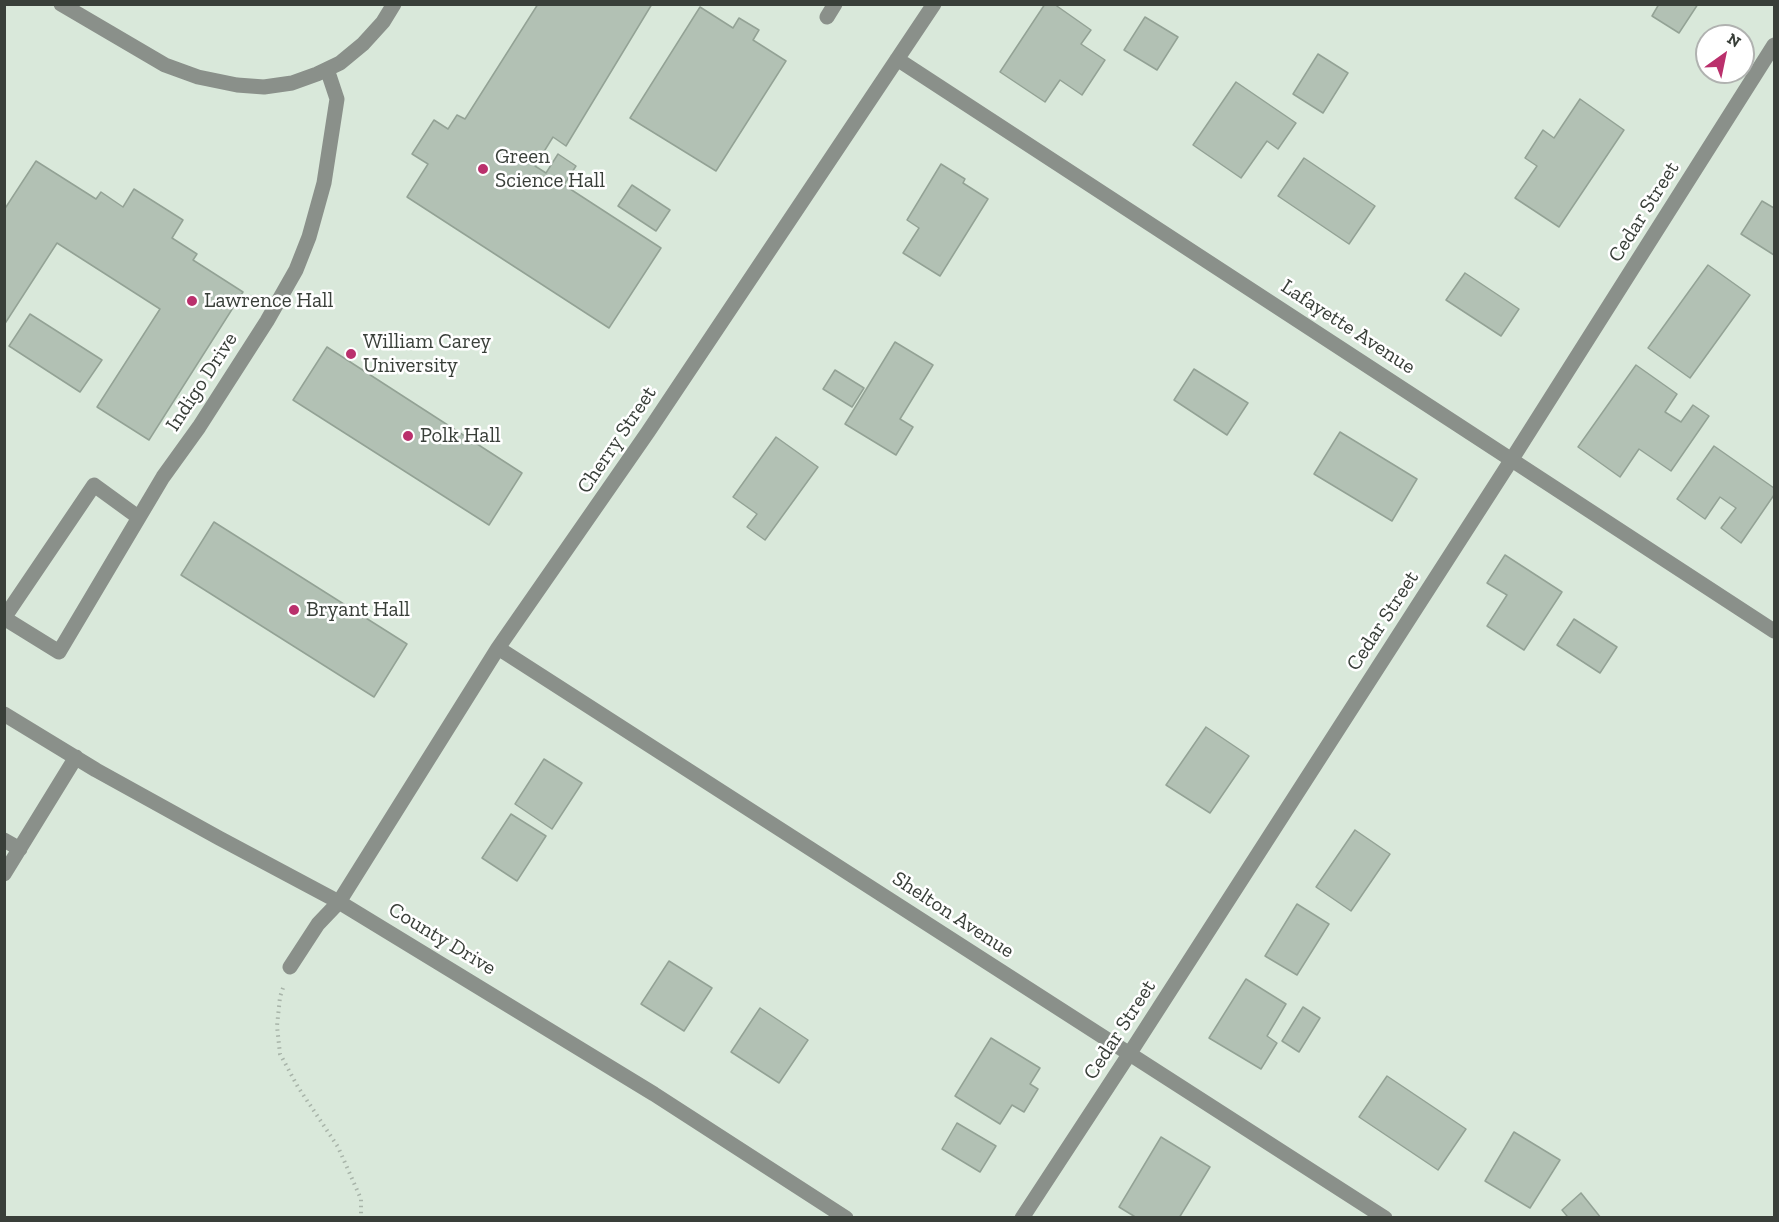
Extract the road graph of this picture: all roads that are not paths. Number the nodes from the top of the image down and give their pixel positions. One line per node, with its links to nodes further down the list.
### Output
1 (61, 4): 6 (street)
2 (394, 4): 6 (street)
3 (934, 4): 5 (street, Cherry Street)
4 (1774, 45): 7 (street, Cedar Street)
5 (897, 59): 7 (street, Lafayette Avenue); 11 (street, Cherry Street)
6 (327, 69): 8 (street, Indigo Drive)
7 (1512, 459): 10 (street, Lafayette Avenue); 19 (street, Cedar Street)
8 (138, 518): 9 (street); 9 (street, Indigo Drive)
9 (4, 618)
10 (1774, 631)
11 (498, 648): 17 (street, Cherry Street); 19 (street, Shelton Avenue)
12 (4, 714): 13 (street, County Drive)
13 (76, 757): 15 (street); 17 (street, County Drive)
14 (4, 840): 15 (street)
15 (20, 849): 16 (street)
16 (4, 874)
17 (339, 902): 18 (street, Cherry Street); 20 (street, County Drive)
18 (290, 967)
19 (1130, 1053): 21 (street, Cedar Street); 22 (street, Shelton Avenue)
20 (846, 1218)
21 (1022, 1218)
22 (1385, 1218)

